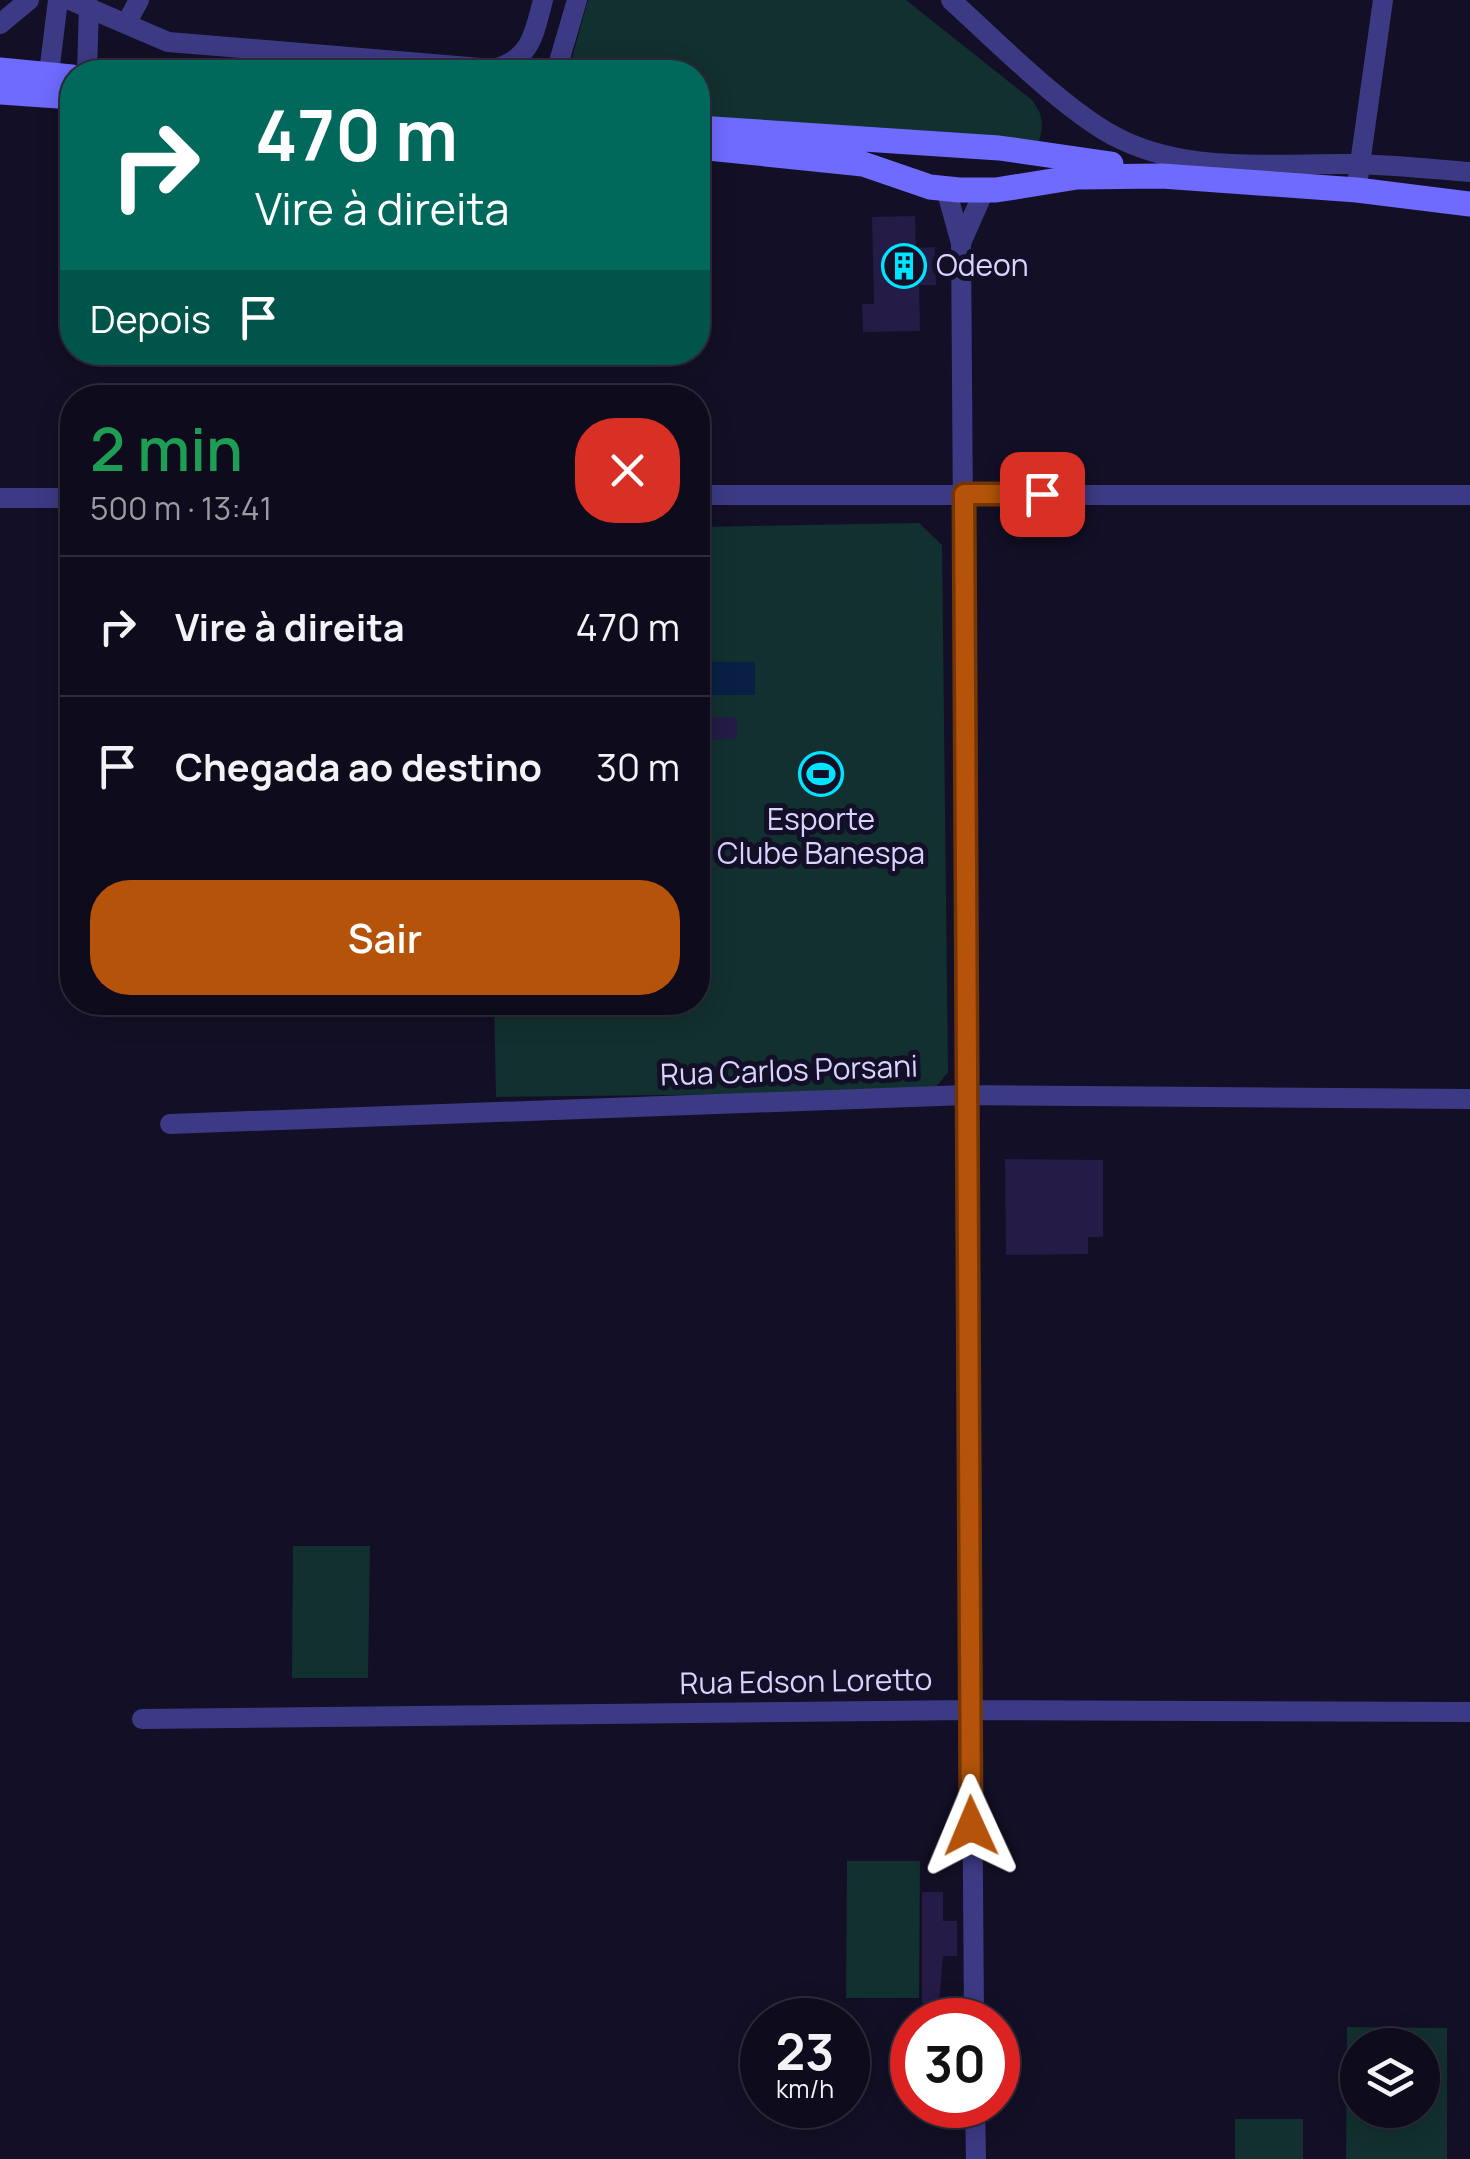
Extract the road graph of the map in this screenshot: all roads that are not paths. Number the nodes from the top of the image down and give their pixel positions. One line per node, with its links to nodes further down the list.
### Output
1 (29, 0): 9 (street)
2 (58, 0): 11 (street)
3 (139, 0): 10 (street)
4 (543, 0): 14 (street)
5 (576, 0): 15 (street)
6 (950, 0): 26 (street)
7 (1383, 0): 26 (street)
8 (79, 3): 10 (street); 12 (street)
9 (0, 24)
10 (126, 24): 13 (street)
11 (60, 60)
12 (86, 60)
13 (393, 60)
14 (517, 60)
15 (559, 60)
16 (0, 70): 17 (main road)
17 (60, 75)
18 (0, 92): 19 (main road)
19 (60, 97)
20 (710, 129): 21 (main road)
21 (932, 143): 23 (main road); 27 (main road)
22 (710, 148): 27 (main road)
23 (999, 148): 25 (main road); 28 (main road)
24 (1470, 172): 26 (street)
25 (1162, 176): 26 (main road); 28 (main road)
26 (1358, 177): 29 (main road)
27 (938, 188): 28 (main road); 30 (street)
28 (990, 190): 30 (street)
29 (1470, 204)
30 (961, 243): 31 (street)
31 (964, 494): 32 (street); 33 (street); 36 (street)
32 (710, 495)
33 (1470, 495)
34 (0, 498): 35 (street)
35 (60, 498)
36 (966, 1095): 37 (street, Rua Carlos Porsani); 38 (street, Rua Carlos Porsani); 39 (street)
37 (1470, 1098)
38 (170, 1124)
39 (969, 1710): 40 (street, Rua Edson Loretto); 41 (street, Rua Edson Loretto); 42 (street)
40 (1470, 1712)
41 (142, 1720)
42 (974, 1998)
43 (976, 2128): 44 (street)
44 (976, 2159)

